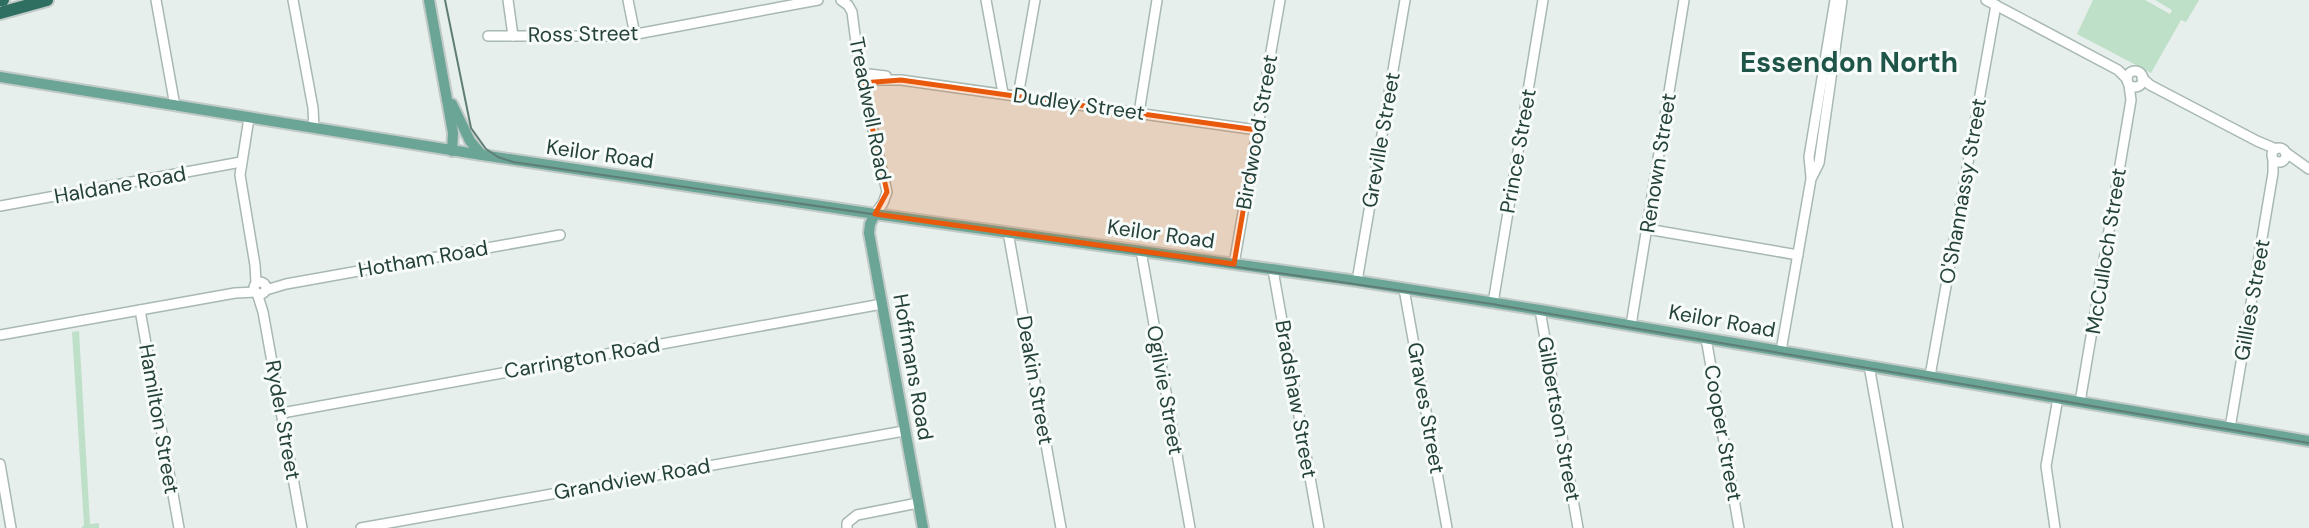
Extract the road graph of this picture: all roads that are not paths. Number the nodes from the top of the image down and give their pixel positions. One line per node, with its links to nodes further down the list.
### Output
1 (47, 0): 19 (highway)
2 (156, 0): 30 (street)
3 (293, 0): 33 (street)
4 (429, 0): 27 (main road)
5 (508, 0): 22 (street, Ross Street)
6 (628, 0): 20 (street)
7 (818, 0): 20 (street, Ross Street)
8 (986, 0): 28 (street)
9 (1035, 0): 29 (street)
10 (1157, 0): 31 (street)
11 (1280, 0): 34 (street, Birdwood Street)
12 (1405, 0): 49 (street, Greville Street)
13 (1543, 0): 52 (street, Prince Street)
14 (1684, 0): 42 (street, Renown Street)
15 (1835, 0): 23 (street)
16 (1842, 0): 23 (street)
17 (843, 1): 24 (street, Treadwell Road)
18 (1991, 2): 26 (street); 61 (street, O'Shannassy Street)
19 (0, 13)
20 (635, 35): 22 (street, Ross Street)
21 (488, 36): 22 (street, Ross Street)
22 (513, 36)
23 (1830, 63): 46 (street)
24 (861, 78): 28 (street, Dudley Street); 41 (street, Treadwell Road)
25 (1, 80): 30 (main road, Keilor Road)
26 (2137, 81): 37 (street); 63 (street, McCulloch Street)
27 (445, 89): 35 (main road); 36 (main road)
28 (1003, 93): 29 (street, Dudley Street)
29 (1018, 96): 31 (street, Dudley Street)
30 (175, 106): 32 (main road, Keilor Road)
31 (1139, 113): 34 (street, Dudley Street)
32 (249, 118): 33 (main road, Keilor Road); 38 (street, Ryder Street)
33 (314, 128): 35 (main road, Keilor Road)
34 (1257, 130): 47 (street, Birdwood Street)
35 (452, 150): 36 (main road, Keilor Road)
36 (482, 155): 41 (main road, Keilor Road)
37 (2278, 156): 39 (street); 65 (street, Gillies Street)
38 (241, 162): 40 (street, Haldane Road); 50 (street, Ryder Street)
39 (2305, 167)
40 (0, 206)
41 (875, 214): 43 (main road, Keilor Road); 53 (main road, Hoffmans Road)
42 (1647, 229): 46 (street); 56 (street, Renown Street)
43 (1008, 232): 45 (main road, Keilor Road); 76 (street, Deakin Street)
44 (560, 235): 50 (street, Hotham Road)
45 (1141, 251): 47 (main road, Keilor Road); 77 (street, Ogilvie Street)
46 (1798, 255): 59 (street)
47 (1234, 264): 48 (main road, Keilor Road)
48 (1273, 270): 49 (main road, Keilor Road); 78 (street, Bradshaw Street)
49 (1357, 281): 51 (main road, Keilor Road)
50 (260, 288): 54 (street, Hotham Road); 64 (street, Ryder Street)
51 (1404, 289): 52 (main road, Keilor Road); 79 (street, Graves Street)
52 (1493, 303): 55 (main road, Keilor Road)
53 (882, 304): 64 (street, Carrington Road); 66 (main road, Hoffmans Road)
54 (140, 310): 57 (street, Hotham Road); 71 (street, Hamilton Street)
55 (1540, 310): 56 (main road, Keilor Road); 80 (street, Gilbertson Street)
56 (1631, 325): 58 (main road, Keilor Road)
57 (0, 335)
58 (1706, 338): 59 (main road, Keilor Road); 81 (street, Cooper Street)
59 (1781, 351): 60 (main road, Keilor Road)
60 (1871, 366): 61 (main road, Keilor Road); 82 (street)
61 (1930, 376): 62 (main road, Keilor Road)
62 (2058, 398): 63 (main road, Keilor Road); 83 (street)
63 (2080, 402): 65 (main road, Keilor Road)
64 (282, 413): 72 (street, Ryder Street)
65 (2230, 428): 67 (main road, Keilor Road)
66 (904, 431): 69 (main road, Hoffmans Road); 73 (street, Grandview Road)
67 (2309, 441)
68 (0, 464): 70 (street)
69 (918, 503): 74 (street); 75 (main road, Hoffmans Road)
70 (11, 528)
71 (179, 528)
72 (302, 528)
73 (360, 528)
74 (847, 528)
75 (923, 528)
76 (1061, 528)
77 (1190, 528)
78 (1319, 528)
79 (1447, 528)
80 (1578, 528)
81 (1739, 528)
82 (1898, 528)
83 (2055, 528)

